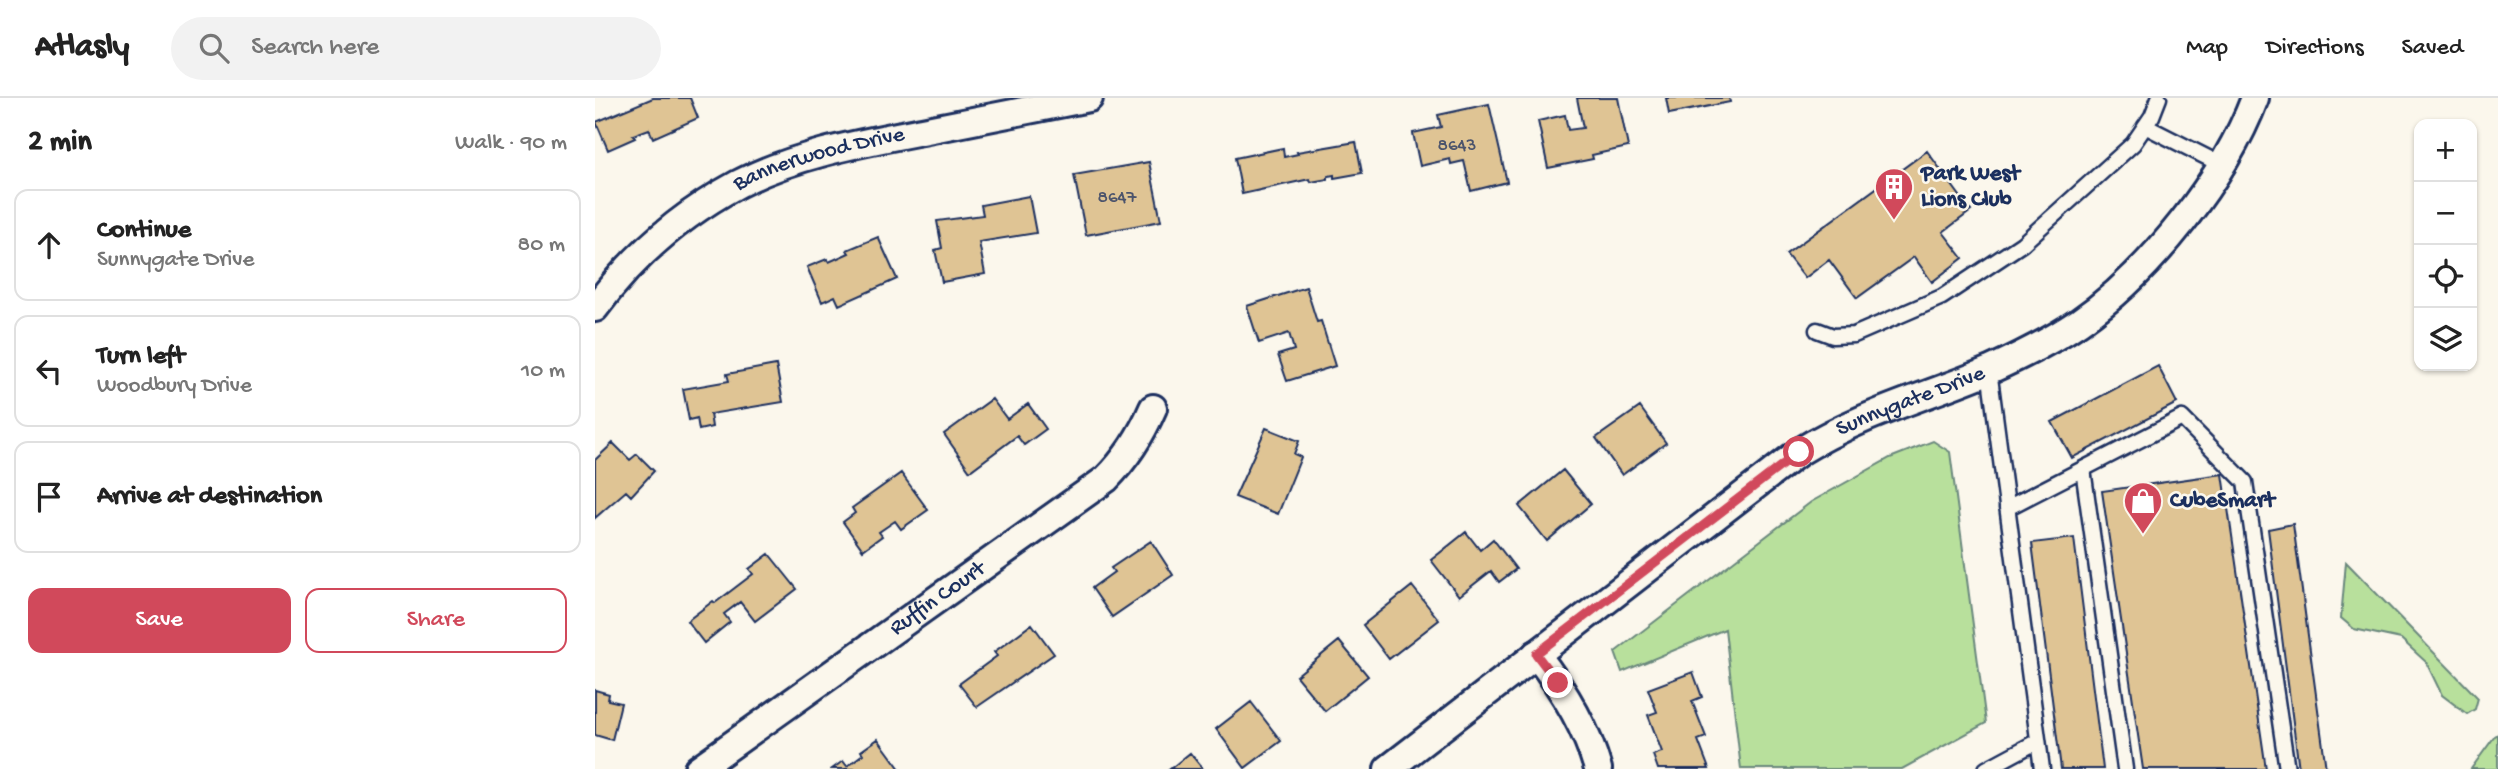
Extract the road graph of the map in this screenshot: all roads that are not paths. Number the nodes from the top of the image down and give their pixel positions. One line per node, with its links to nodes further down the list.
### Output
1 (1089, 98): 6 (street, Bannerwood Drive)
2 (2159, 98): 4 (lane)
3 (2255, 98): 5 (street, Sunnygate Drive)
4 (2145, 126): 5 (lane); 7 (lane)
5 (2222, 164): 8 (street, Sunnygate Drive)
6 (600, 290)
7 (1817, 330)
8 (1989, 370): 11 (lane); 12 (street, Sunnygate Drive)
9 (1153, 408): 14 (street, Ruffin Court)
10 (2083, 469): 11 (lane); 19 (lane); 20 (lane)
11 (2007, 508): 13 (lane)
12 (1536, 654): 15 (street, Sunnygate Drive); 16 (street)
13 (2038, 741): 17 (lane); 18 (lane)
14 (698, 769)
15 (1388, 769)
16 (1598, 769)
17 (1986, 769)
18 (2042, 769)
19 (2125, 769)
20 (2287, 769)

